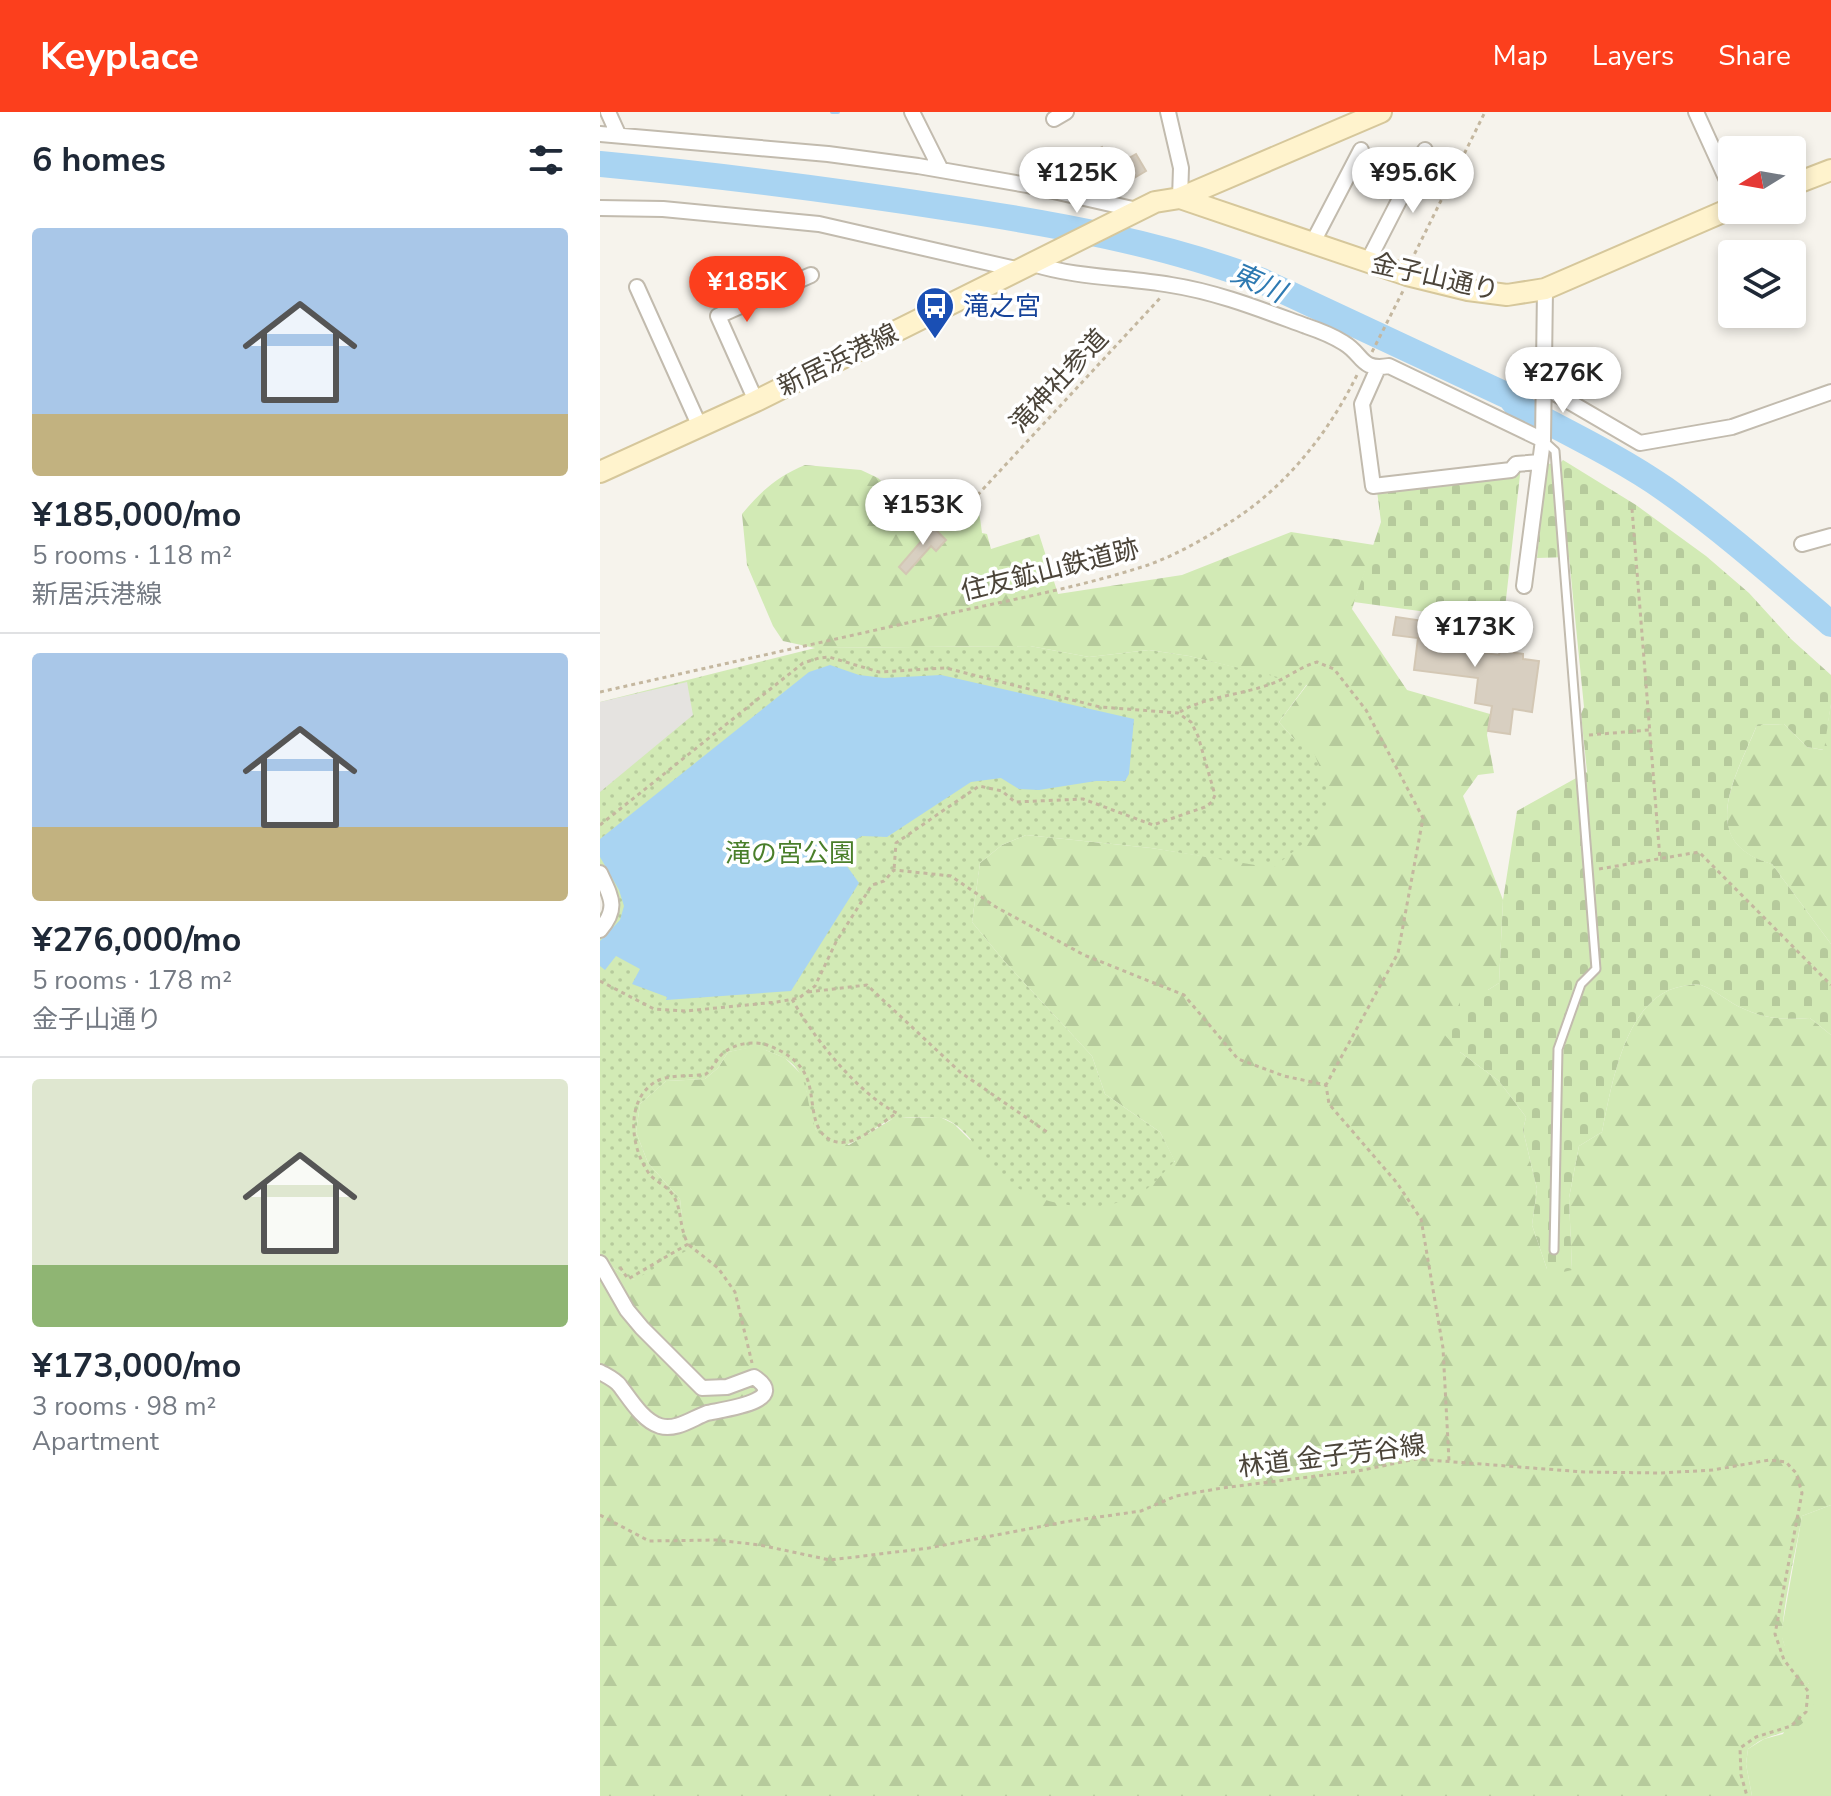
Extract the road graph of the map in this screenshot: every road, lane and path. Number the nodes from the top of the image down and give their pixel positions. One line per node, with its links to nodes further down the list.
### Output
1 (608, 112): 8 (street)
2 (912, 112): 12 (street)
3 (1168, 112): 15 (street)
4 (1381, 112): 15 (main road, 新居浜港線)
5 (1485, 112): 23 (path)
6 (1696, 112): 11 (street)
7 (600, 134): 8 (street)
8 (618, 134): 12 (street)
9 (1361, 150): 19 (street)
10 (1425, 150): 20 (street)
11 (1718, 160)
12 (941, 170): 17 (street)
13 (1831, 170): 14 (main road)
14 (1806, 180)
15 (1180, 198): 17 (main road, 新居浜港線); 19 (main road, 金子山通り)
16 (600, 208): 21 (street)
17 (1129, 214): 21 (main road, 新居浜港線)
18 (1718, 214): 26 (main road, 金子山通り)
19 (1312, 244): 20 (main road, 金子山通り)
20 (1367, 263): 23 (main road, 金子山通り)
21 (1026, 267): 24 (street); 31 (main road, 新居浜港線)
22 (811, 275): 31 (street)
23 (1407, 275): 26 (main road, 金子山通り)
24 (1173, 285): 28 (street); 36 (path, 滝神社参道)
25 (637, 287): 32 (street)
26 (1545, 289): 29 (street)
27 (1395, 304): 28 (path, 住友鉱山鉄道跡)
28 (1371, 362): 33 (street); 34 (street); 41 (path, 住友鉱山鉄道跡)
29 (1544, 390): 30 (street); 33 (street)
30 (1831, 392)
31 (756, 401): 32 (main road, 新居浜港線)
32 (700, 427): 35 (main road, 新居浜港線)
33 (1543, 438): 34 (street); 44 (lane)
34 (1540, 462): 40 (street)
35 (600, 472)
36 (972, 501)
37 (1632, 509): 43 (path)
38 (1831, 536): 39 (street)
39 (1802, 544)
40 (1524, 586)
41 (600, 692)
42 (1178, 713): 45 (path); 47 (path); 55 (path)
43 (1650, 730): 44 (path); 46 (path)
44 (1577, 737): 48 (lane)
45 (600, 825)
46 (1660, 859): 48 (path); 52 (path)
47 (894, 870): 53 (path); 55 (path)
48 (1588, 871): 58 (lane)
49 (600, 873): 50 (street)
50 (600, 930)
51 (600, 981): 54 (path)
52 (1831, 985)
53 (807, 992): 54 (path); 56 (path)
54 (792, 999): 57 (path)
55 (1326, 1085): 62 (path)
56 (1050, 1134)
57 (688, 1244): 59 (path); 61 (path)
58 (1554, 1250)
59 (606, 1262): 61 (street)
60 (600, 1372): 61 (street)
61 (756, 1378)
62 (1449, 1461): 63 (path, 林道 金子芳谷線); 64 (path, 林道 金子芳谷線)
63 (600, 1515)
64 (1747, 1796)

